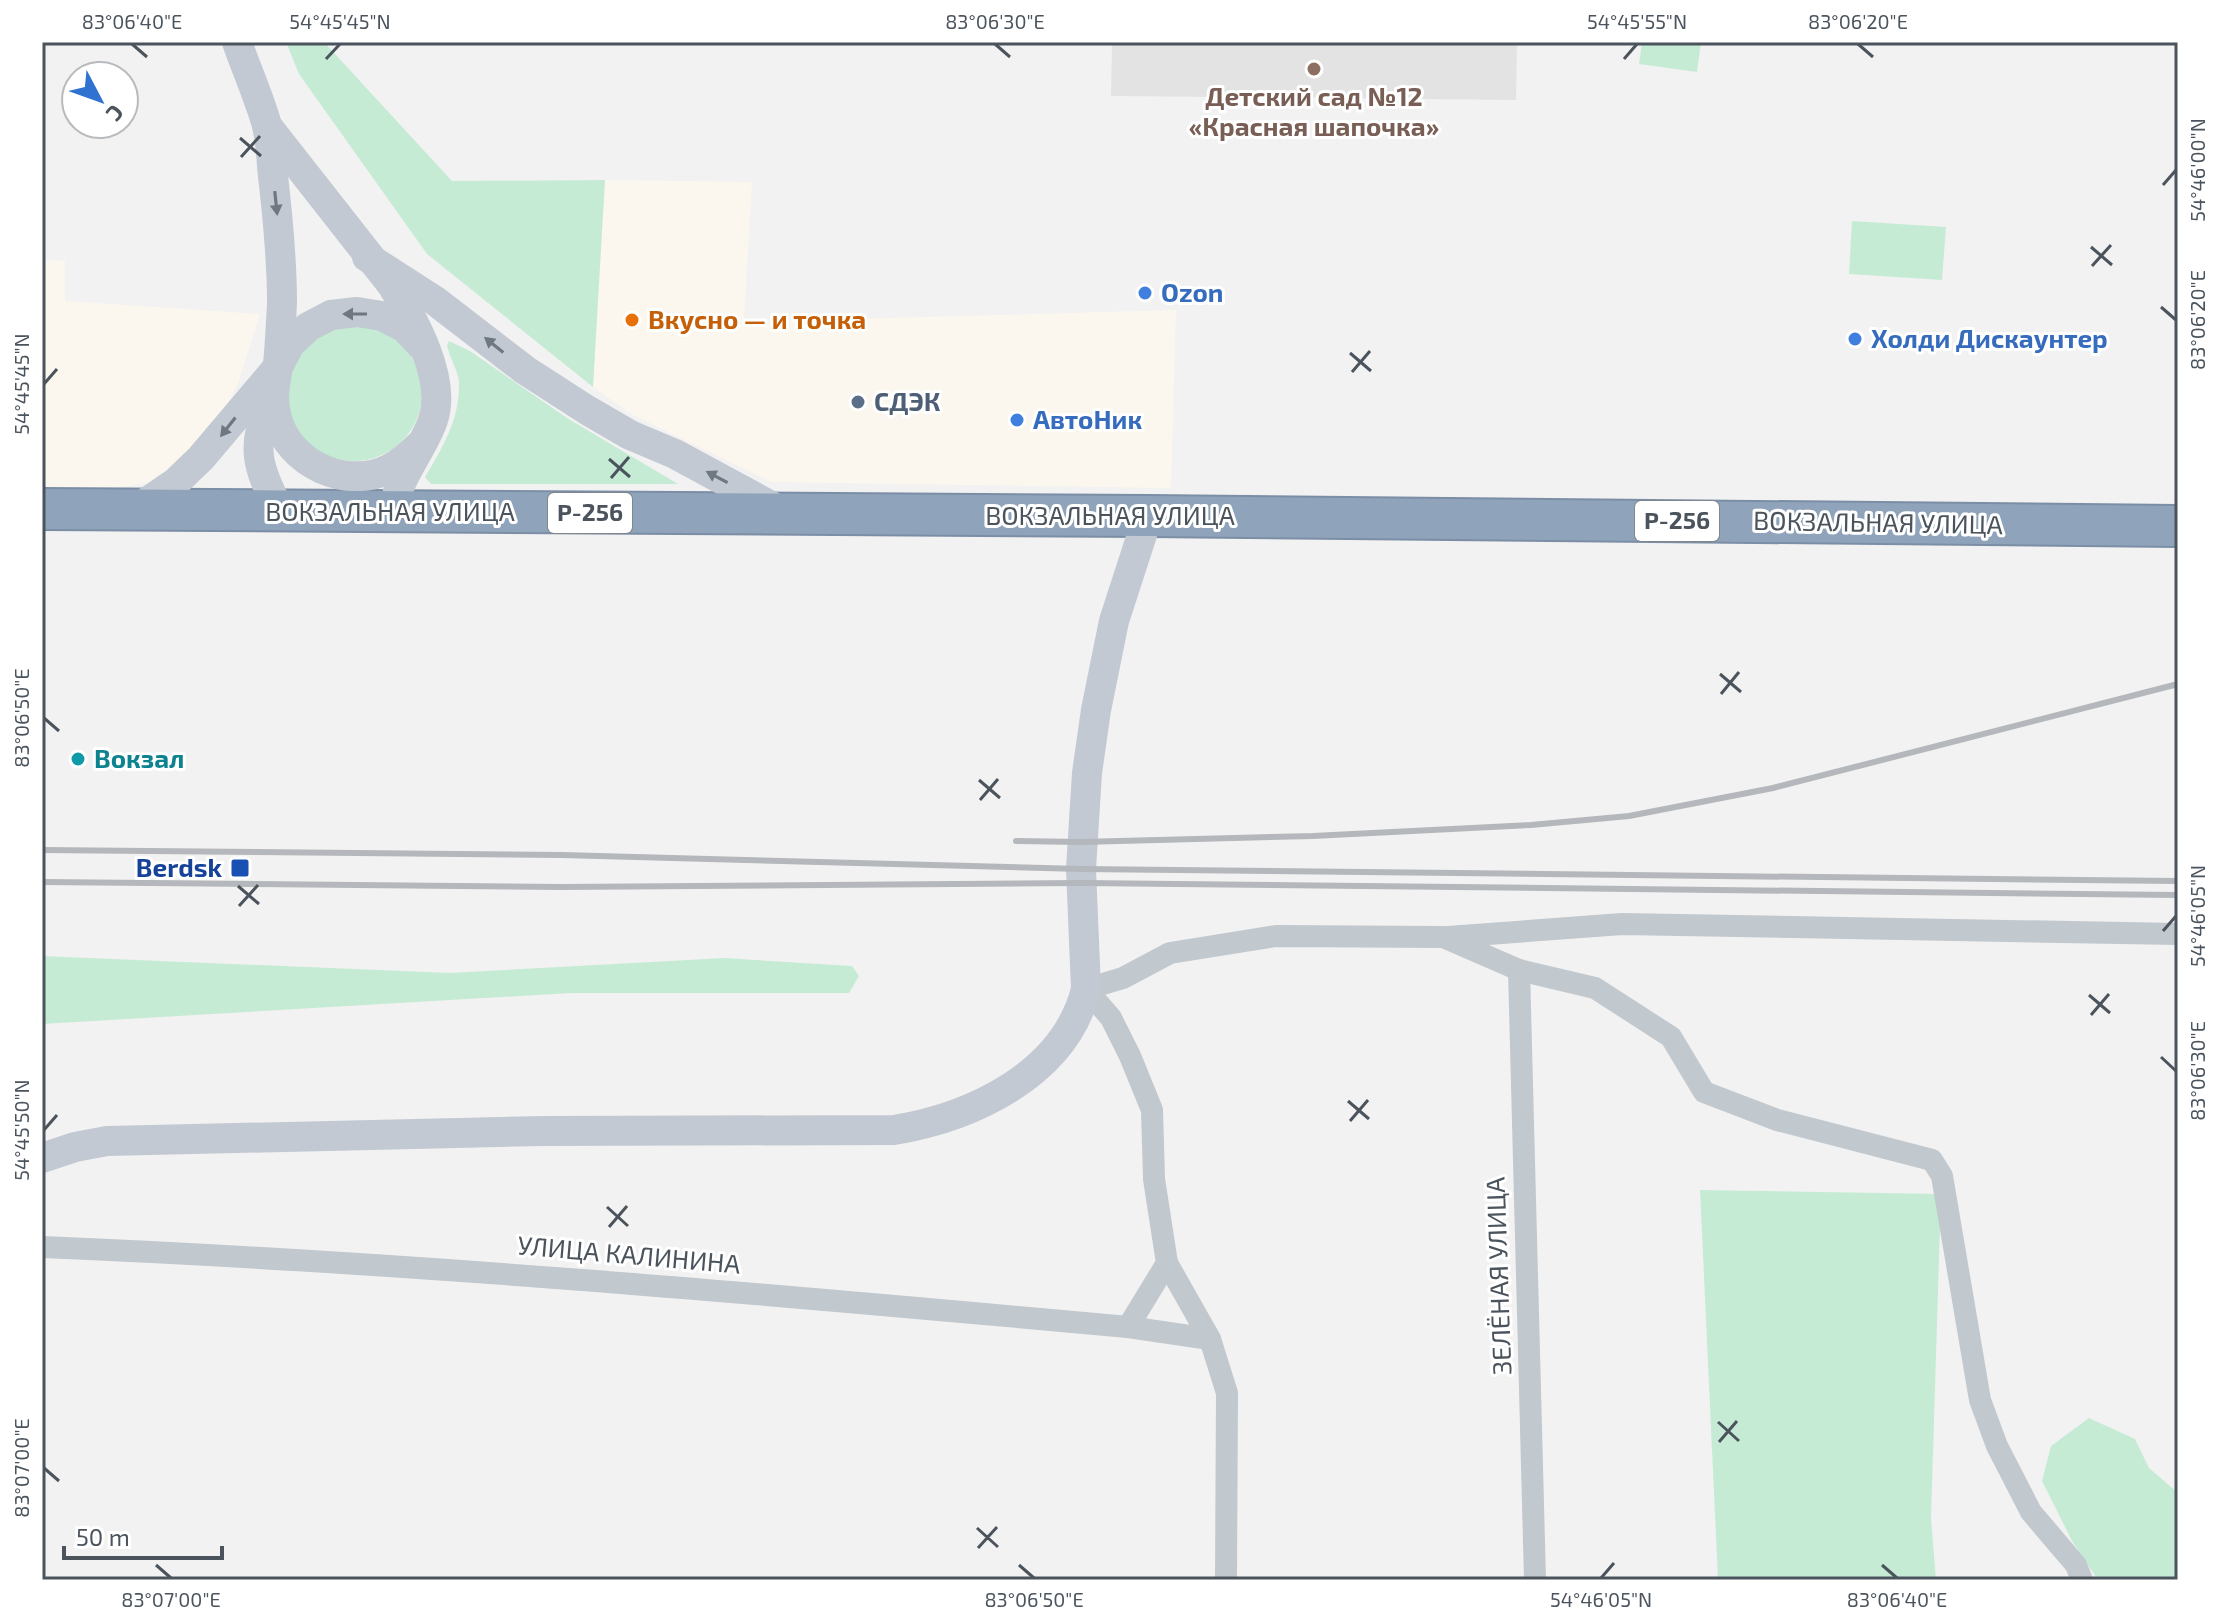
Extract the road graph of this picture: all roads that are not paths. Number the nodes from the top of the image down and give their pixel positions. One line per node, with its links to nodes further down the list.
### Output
1 (237, 42): 2 (main road)
2 (267, 125): 3 (main road); 5 (main road, one-way to 5)
3 (367, 257): 4 (main road); 12 (main road, one-way to 3)
4 (422, 346): 5 (main road, one-way to 5); 7 (main road)
5 (278, 367): 6 (main road); 10 (main road, one-way to 10)
6 (273, 398): 7 (main road); 11 (main road)
7 (422, 443): 8 (main road)
8 (389, 502): 11 (highway, ВОКЗАЛЬНАЯ УЛИЦА / Р-256); 12 (highway, ВОКЗАЛЬНАЯ УЛИЦА / Р-256)
9 (42, 509): 10 (highway, ВОКЗАЛЬНАЯ УЛИЦА / Р-256)
10 (137, 509): 11 (highway, ВОКЗАЛЬНАЯ УЛИЦА / Р-256)
11 (280, 511)
12 (786, 514): 13 (highway, ВОКЗАЛЬНАЯ УЛИЦА / Р-256)
13 (1148, 516): 14 (highway, ВОКЗАЛЬНАЯ УЛИЦА / Р-256); 18 (main road)
14 (2178, 526)
15 (2178, 934): 16 (street)
16 (1443, 937): 17 (street); 18 (street)
17 (1519, 970): 25 (street, ЗЕЛЁНАЯ УЛИЦА); 26 (street)
18 (1086, 989): 19 (main road); 21 (street)
19 (42, 1158)
20 (42, 1247): 22 (street, УЛИЦА КАЛИНИНА)
21 (1167, 1263): 22 (street); 23 (street)
22 (1128, 1327): 23 (street, УЛИЦА КАЛИНИНА)
23 (1210, 1339): 24 (street)
24 (1226, 1580)
25 (1535, 1580)
26 (2082, 1580)

